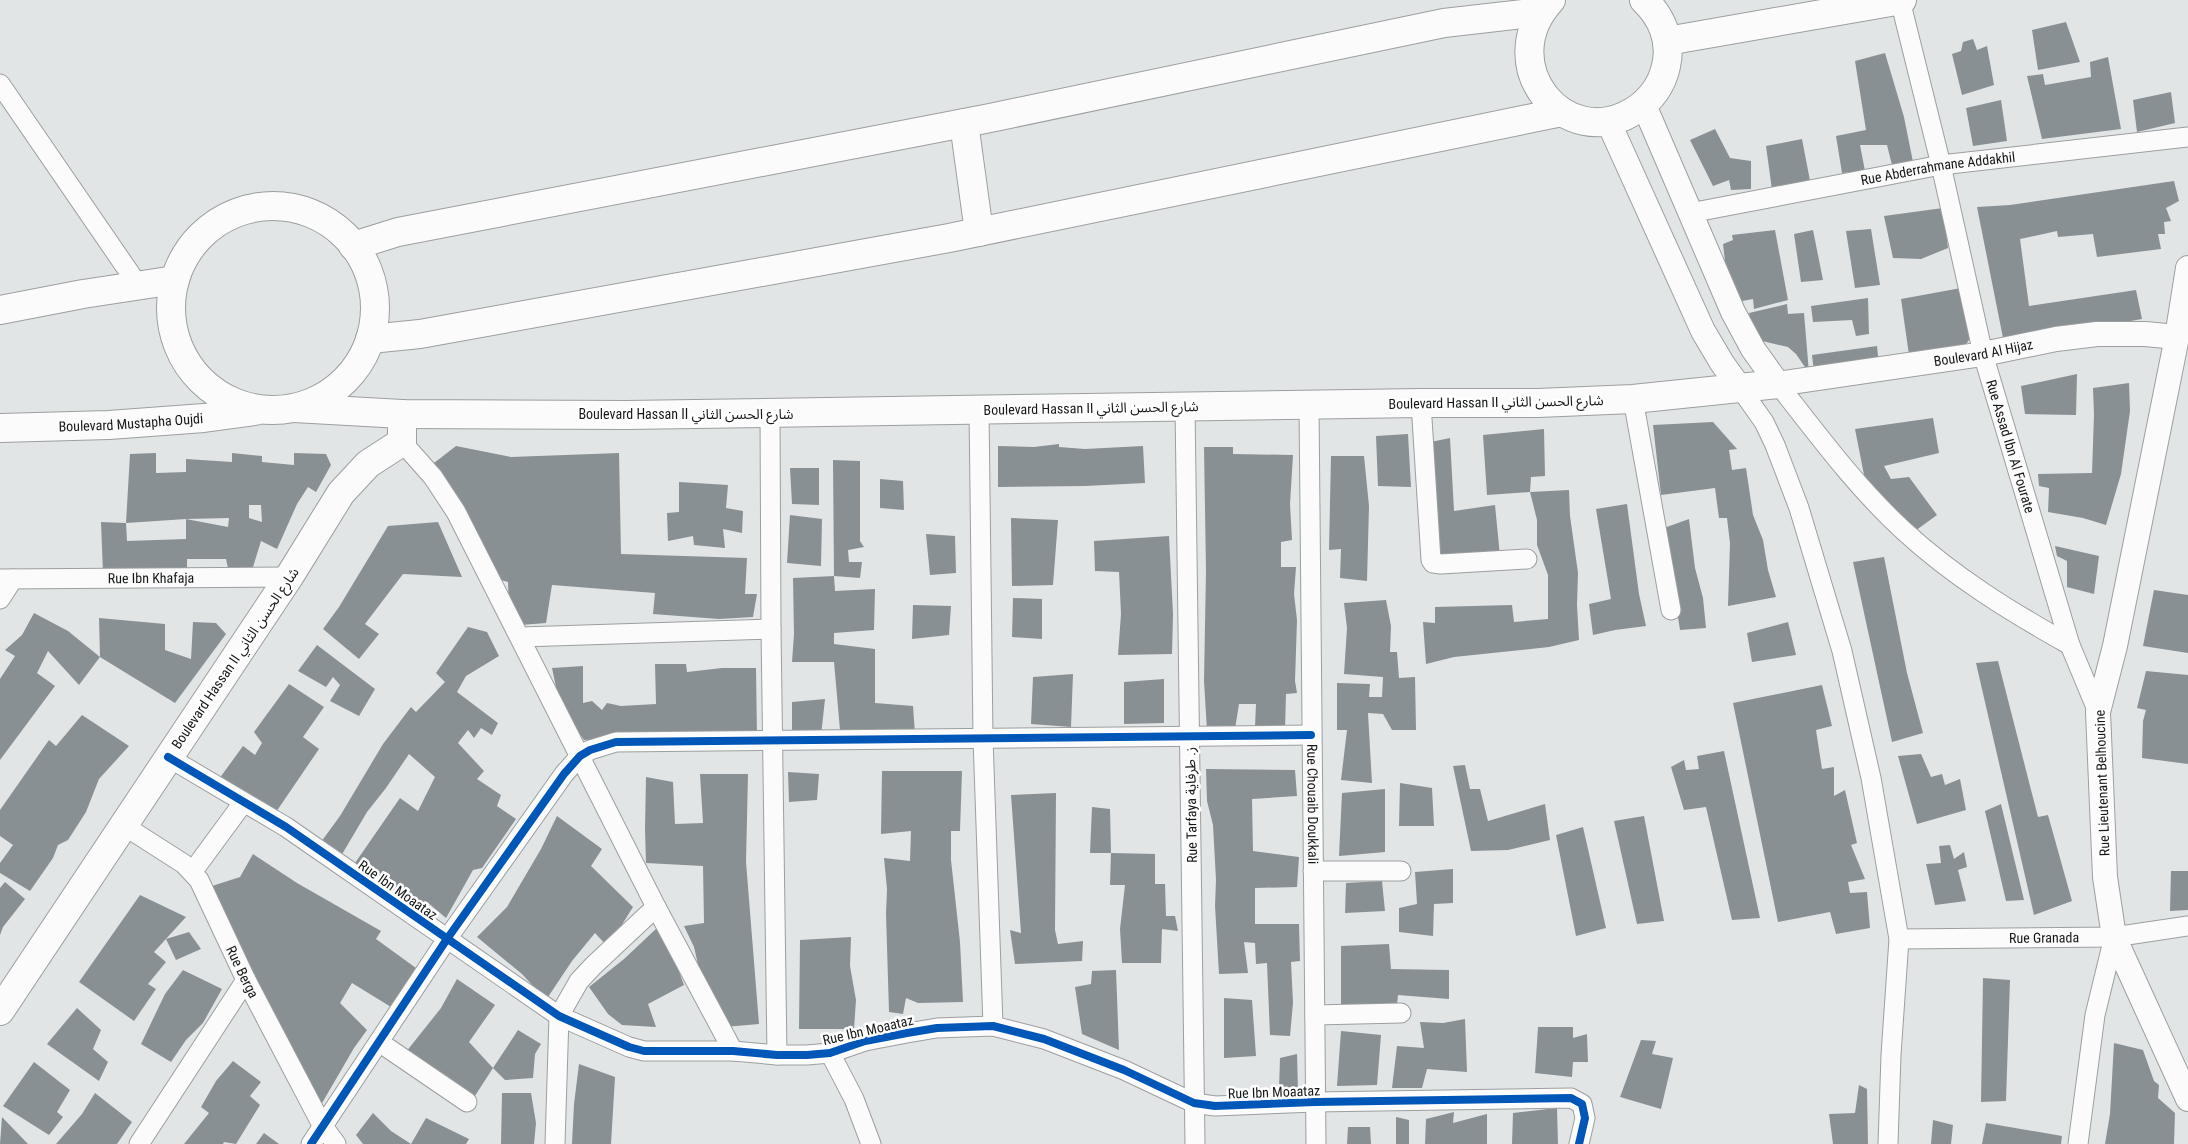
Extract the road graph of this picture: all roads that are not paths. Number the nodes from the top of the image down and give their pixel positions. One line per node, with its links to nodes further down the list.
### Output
1 (1644, 0): 4 (main road)
2 (1901, 0): 4 (main road); 11 (street, Rue Assad Ibn Al Fourate)
3 (1546, 6): 7 (main road); 9 (main road)
4 (1667, 41): 6 (main road)
5 (0, 84): 17 (street)
6 (1644, 105): 8 (main road); 12 (street)
7 (1562, 112): 8 (main road); 13 (main road)
8 (1608, 121): 23 (street)
9 (964, 123): 13 (main road); 14 (main road)
10 (2188, 136): 11 (street, Rue Abderrahmane Addakhil)
11 (1941, 165): 12 (street, Rue Abderrahmane Addakhil); 21 (street, Rue Assad Ibn Al Fourate)
12 (1690, 213): 22 (street)
13 (979, 232): 20 (main road)
14 (353, 246): 16 (main road); 20 (main road)
15 (2188, 268): 19 (street, Rue Lieutenant Belhoucine)
16 (175, 280): 17 (main road); 30 (main road)
17 (138, 285): 18 (main road)
18 (0, 310)
19 (2183, 337): 21 (street, Boulevard Al Hijaz); 43 (street, Rue Lieutenant Belhoucine)
20 (370, 339): 28 (main road)
21 (1983, 354): 22 (street, Boulevard Al Hijaz); 42 (street, Rue Assad Ibn Al Fourate)
22 (1778, 384): 23 (main road, Boulevard Hassan II شارع الحسن الثاني); 42 (street)
23 (1740, 388): 24 (main road, Boulevard Hassan II شارع الحسن الثاني); 59 (street)
24 (1633, 399): 25 (main road, Boulevard Hassan II شارع الحسن الثاني); 39 (street)
25 (1421, 403): 26 (main road, Boulevard Hassan II شارع الحسن الثاني); 35 (street)
26 (1309, 405): 27 (main road, Boulevard Hassan II شارع الحسن الثاني); 44 (street, Rue Chouaib Doukkali)
27 (1185, 406): 29 (main road, Boulevard Hassan II شارع الحسن الثاني); 45 (street, Rue Tarfaya ز. طرفاية)
28 (294, 408): 30 (main road, Boulevard Mustapha Oujdi); 31 (main road, Boulevard Hassan II شارع الحسن الثاني)
29 (979, 409): 32 (main road, Boulevard Hassan II شارع الحسن الثاني); 46 (street)
30 (262, 410): 33 (main road, Boulevard Mustapha Oujdi)
31 (402, 414): 32 (main road, Boulevard Hassan II شارع الحسن الثاني); 34 (main road)
32 (770, 414): 40 (street)
33 (0, 428)
34 (402, 442): 36 (main road, Boulevard Hassan II شارع الحسن الثاني); 41 (street)
35 (1527, 559)
36 (289, 577): 37 (street, Rue Ibn Khafaja); 49 (main road, Boulevard Hassan II شارع الحسن الثاني)
37 (6, 579): 38 (street, Rue Ibn Khafaja)
38 (0, 599)
39 (1671, 610)
40 (771, 629): 41 (street); 47 (street)
41 (521, 637): 48 (street)
42 (2070, 645): 43 (street, Rue Assad Ibn Al Fourate)
43 (2098, 712): 57 (street, Rue Lieutenant Belhoucine)
44 (1311, 734): 45 (street); 53 (street, Rue Chouaib Doukkali)
45 (1191, 737): 46 (street); 73 (street, Rue Tarfaya ز. طرفاية)
46 (984, 738): 47 (street); 65 (street)
47 (773, 741): 48 (street); 69 (street)
48 (580, 756): 55 (street); 58 (street)
49 (168, 757): 50 (street, Rue Ibn Moaataz); 51 (main road, Boulevard Hassan II شارع الحسن الثاني)
50 (243, 804): 52 (street); 58 (street, Rue Ibn Moaataz)
51 (123, 825): 52 (street, Rue Berga); 61 (main road, Boulevard Hassan II شارع الحسن الثاني)
52 (192, 871): 60 (street, Rue Berga)
53 (1313, 871): 54 (street); 63 (street, Rue Chouaib Doukkali)
54 (1401, 871)
55 (656, 908): 64 (street); 67 (street)
56 (2188, 926): 57 (street, Rue Granada)
57 (2114, 936): 59 (street, Rue Granada); 70 (street, Rue Lieutenant Belhoucine); 84 (street)
58 (447, 939): 64 (street, Rue Ibn Moaataz); 66 (street)
59 (1899, 939): 83 (street)
60 (246, 980): 74 (street, Rue Berga); 75 (street)
61 (0, 1011)
62 (1401, 1013): 63 (street)
63 (1314, 1015): 72 (street, Rue Chouaib Doukkali)
64 (559, 1016): 67 (street, Rue Ibn Moaataz); 78 (street)
65 (993, 1026): 68 (street, Rue Ibn Moaataz); 73 (street, Rue Ibn Moaataz)
66 (379, 1042): 71 (street); 74 (street)
67 (734, 1051): 69 (street, Rue Ibn Moaataz)
68 (830, 1053): 69 (street, Rue Ibn Moaataz); 79 (street)
69 (777, 1055)
70 (2188, 1099)
71 (467, 1102)
72 (1316, 1102): 73 (street, Rue Ibn Moaataz); 81 (street, Rue Chouaib Doukkali); 82 (street, Rue Ibn Moaataz)
73 (1194, 1103): 80 (street, Rue Tarfaya ز. طرفاية)
74 (322, 1125): 76 (street); 77 (street, Rue Berga)
75 (139, 1144)
76 (311, 1144)
77 (336, 1144)
78 (555, 1144)
79 (871, 1144)
80 (1195, 1144)
81 (1316, 1144)
82 (1580, 1144)
83 (1888, 1144)
84 (2078, 1144)

